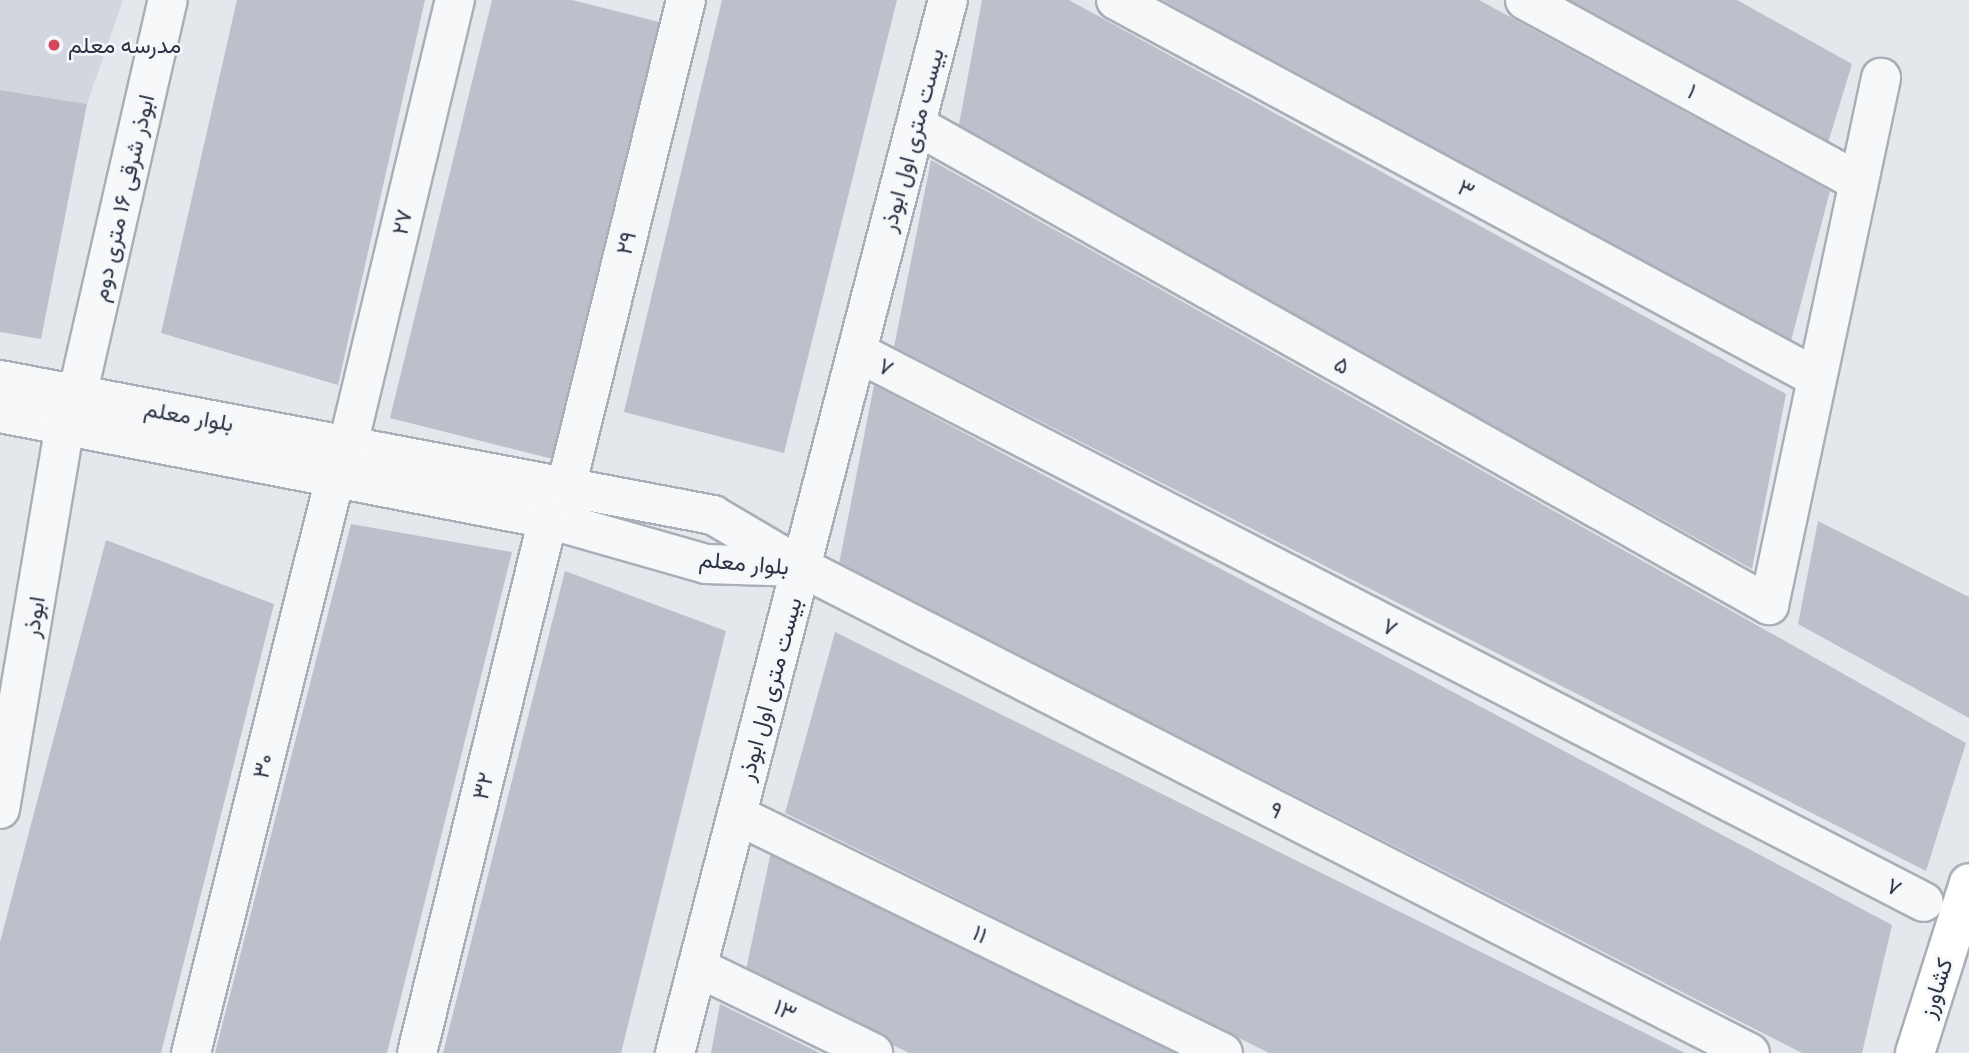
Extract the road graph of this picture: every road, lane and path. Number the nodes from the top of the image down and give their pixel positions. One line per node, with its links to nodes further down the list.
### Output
1 (168, 0): 13 (street, ابوذر شرقی ۱۶ متری دوم)
2 (455, 0): 15 (street, ۲۷)
3 (686, 0): 16 (street, ۲۹)
4 (948, 0): 8 (street, بیست متری اول ابوذر)
5 (1116, 0): 11 (street, ۳)
6 (1525, 0): 9 (street, ۱)
7 (1881, 78): 9 (street)
8 (916, 125): 10 (street, بیست متری اول ابوذر); 11 (street, ۵)
9 (1859, 182): 11 (street)
10 (857, 352): 17 (street, بیست متری اول ابوذر); 21 (street, ۷)
11 (1817, 377)
12 (0, 380): 13 (street, بلوار معلم)
13 (71, 411): 14 (street, بلوار معلم); 15 (street, بلوار معلم); 18 (street, ابوذر)
14 (0, 413)
15 (342, 461): 16 (street, بلوار معلم); 23 (street, ۳۰)
16 (557, 503): 17 (street, بلوار معلم); 24 (street, ۳۲)
17 (801, 567): 19 (street, بیست متری اول ابوذر); 28 (street, ۹)
18 (2, 793)
19 (737, 815): 22 (street, بیست متری اول ابوذر); 27 (street, ۱۱)
20 (1969, 883): 29 (main road, کشاورز)
21 (1924, 902)
22 (697, 968): 25 (street, بیست متری اول ابوذر); 26 (street, ۱۳)
23 (191, 1053)
24 (417, 1053)
25 (675, 1053)
26 (873, 1053)
27 (1223, 1053)
28 (1750, 1053)
29 (1915, 1053)

